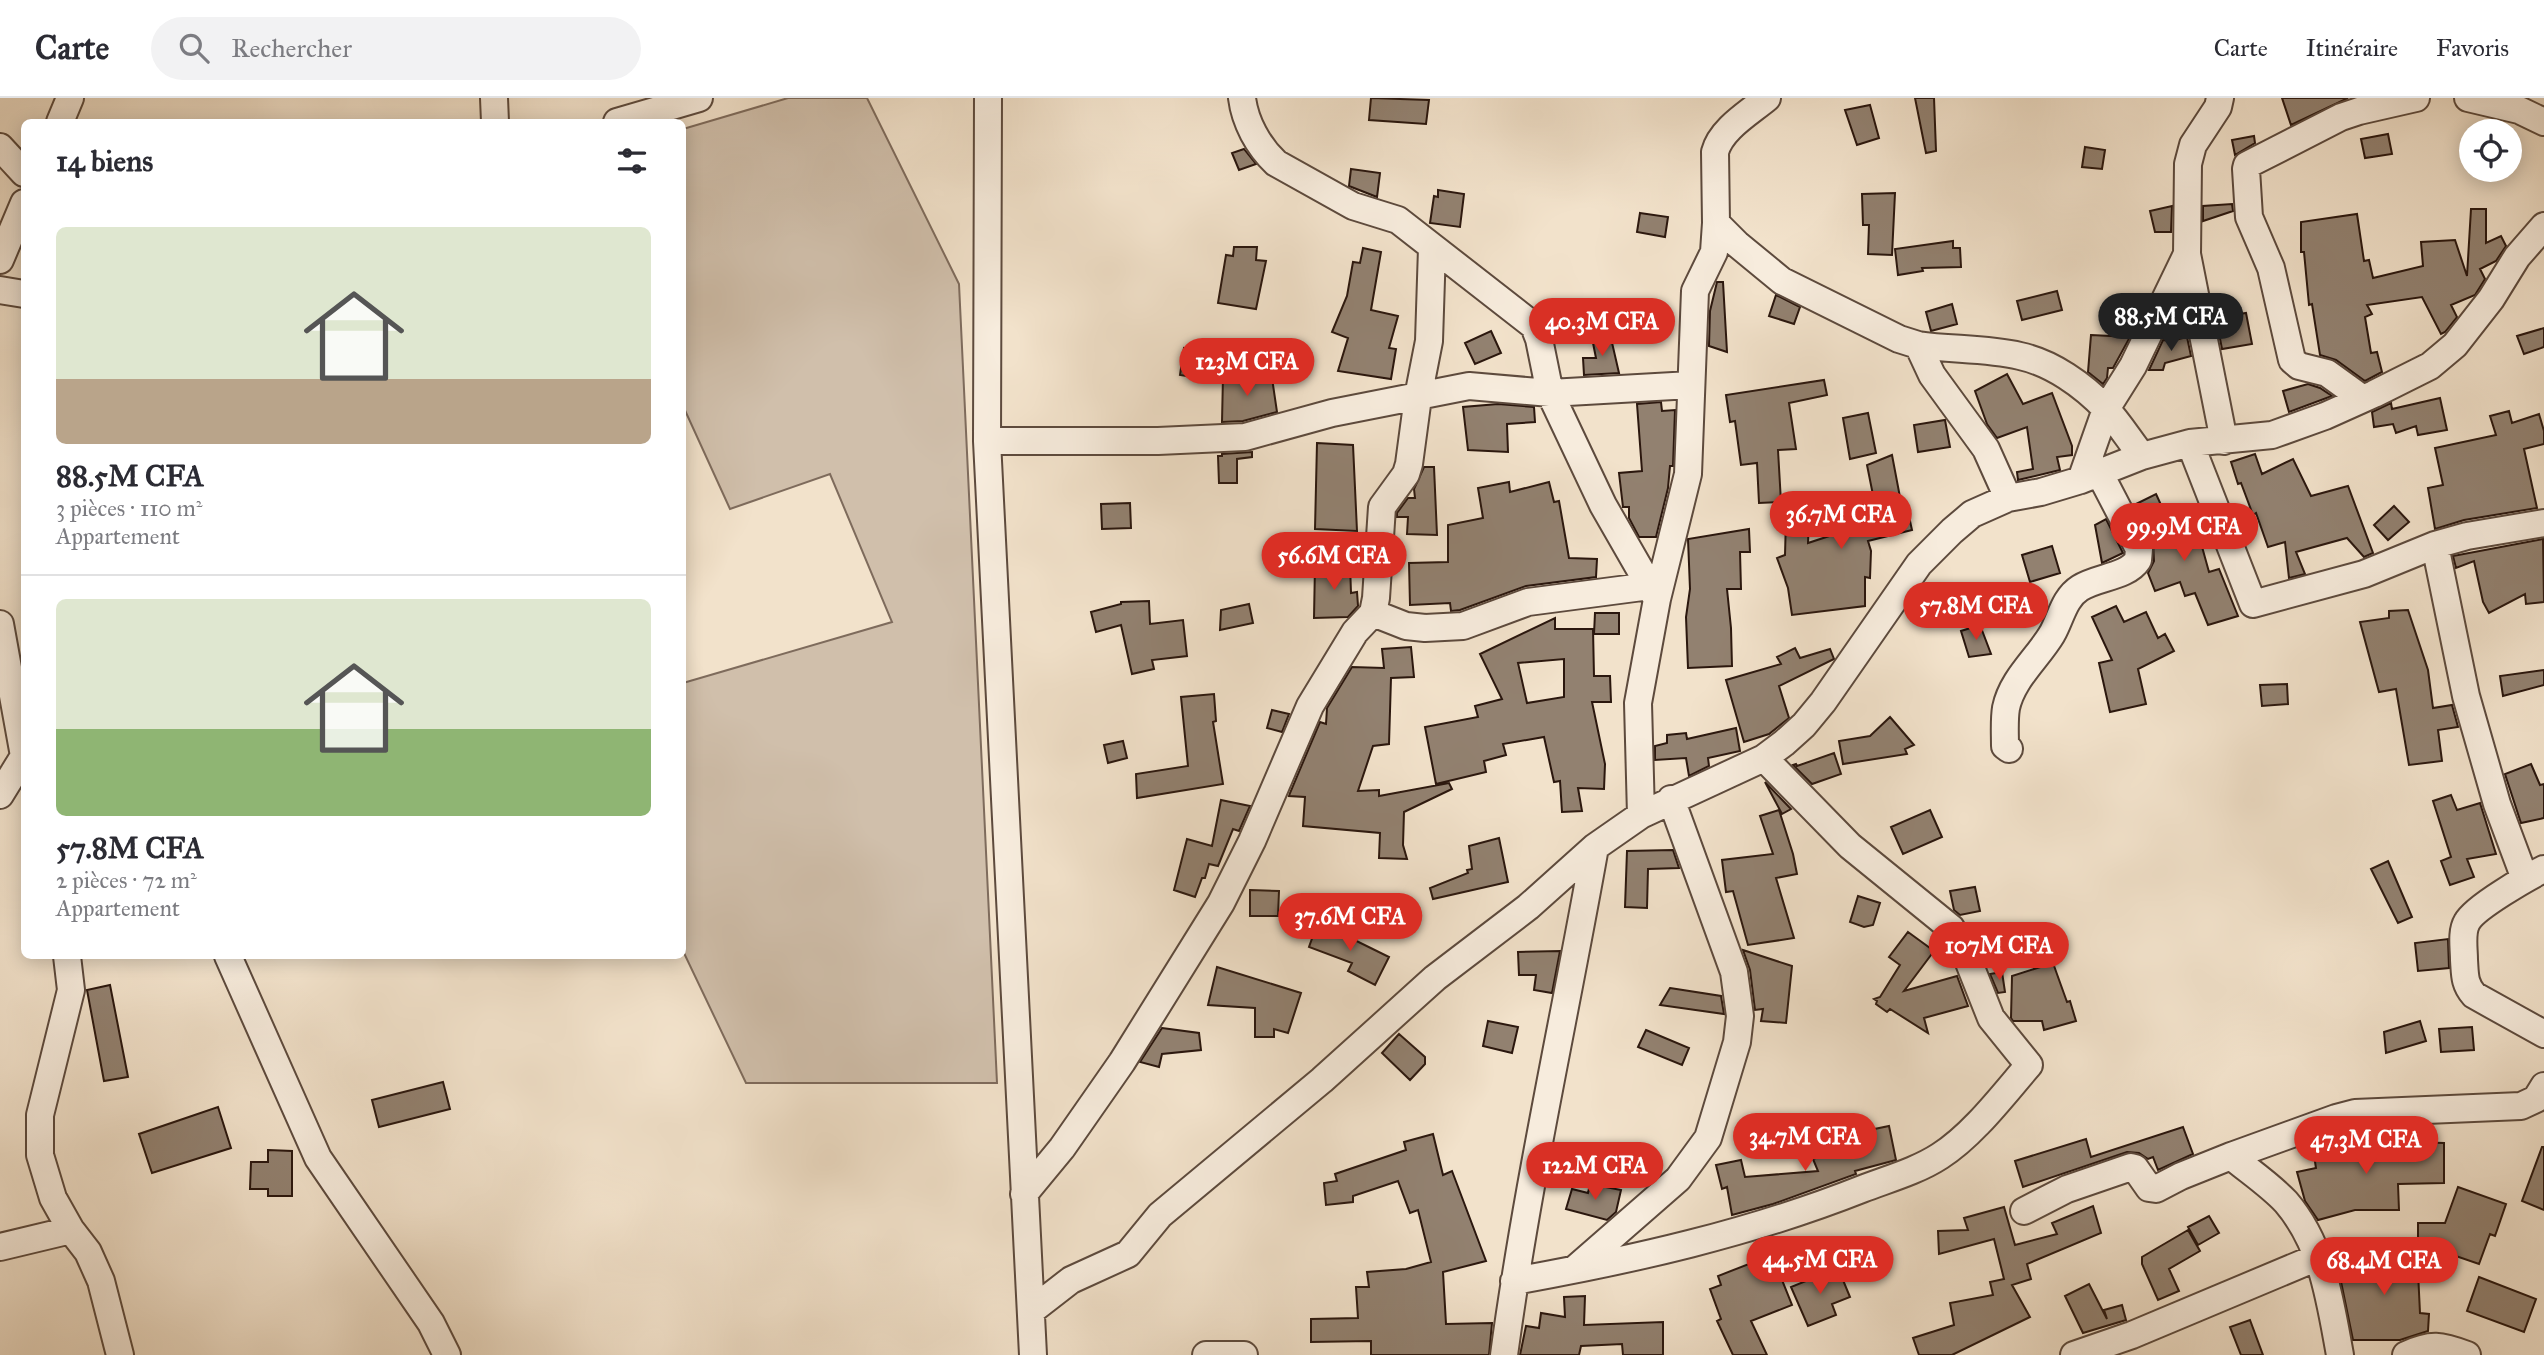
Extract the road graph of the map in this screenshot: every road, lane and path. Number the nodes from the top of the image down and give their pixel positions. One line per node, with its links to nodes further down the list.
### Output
1 (70, 98): 10 (street)
2 (494, 98): 11 (street)
3 (699, 98): 12 (street)
4 (988, 98): 30 (street)
5 (1242, 98): 19 (street)
6 (1767, 98): 17 (street)
7 (2220, 98): 20 (street)
8 (2416, 98): 28 (street)
9 (2468, 98): 13 (street)
10 (61, 119)
11 (495, 119)
12 (627, 119)
13 (2544, 122)
14 (0, 147): 15 (street)
15 (21, 170)
16 (21, 210): 21 (street)
17 (1716, 223): 24 (street); 25 (street)
18 (2544, 226): 28 (street)
19 (1432, 248): 26 (street); 27 (street)
20 (2187, 254): 29 (street); 31 (street)
21 (0, 260)
22 (0, 290): 23 (street)
23 (21, 294)
24 (1918, 345): 29 (street); 35 (street)
25 (1691, 386): 26 (street); 38 (street)
26 (1550, 393): 27 (street); 38 (street)
27 (1418, 397): 30 (street); 39 (street)
28 (2363, 399): 31 (street)
29 (2106, 409): 33 (street); 34 (street)
30 (987, 441): 55 (street)
31 (2224, 442): 32 (street)
32 (2190, 443): 33 (street); 37 (street)
33 (2142, 456): 34 (street)
34 (2091, 477): 35 (street); 42 (street)
35 (2008, 498): 43 (street)
36 (2544, 523): 37 (street)
37 (2435, 545): 49 (street)
38 (1653, 592): 39 (street); 47 (street)
39 (1373, 613): 55 (street)
40 (0, 624): 41 (street)
41 (21, 740)
42 (2008, 749)
43 (1764, 758): 46 (street); 60 (street)
44 (21, 761): 45 (street)
45 (0, 795)
46 (1671, 799): 47 (street); 60 (street)
47 (1641, 815): 48 (street)
48 (1595, 847): 61 (street); 62 (street)
49 (2534, 874): 52 (street)
50 (67, 959): 57 (street)
51 (229, 959): 64 (street)
52 (2544, 1034)
53 (2544, 1086): 54 (street)
54 (2231, 1156): 56 (street); 59 (street)
55 (1024, 1194): 62 (street)
56 (2024, 1211)
57 (71, 1230): 58 (street); 63 (street)
58 (0, 1247)
59 (2318, 1257): 69 (street); 70 (street)
60 (1572, 1271): 61 (street)
61 (1514, 1281): 68 (street)
62 (1031, 1311): 65 (street)
63 (120, 1355)
64 (447, 1355)
65 (1033, 1355)
66 (1206, 1355): 67 (street)
67 (1244, 1355)
68 (1504, 1355)
69 (2074, 1355)
70 (2340, 1355)
71 (2406, 1355): 72 (street)
72 (2467, 1355)

